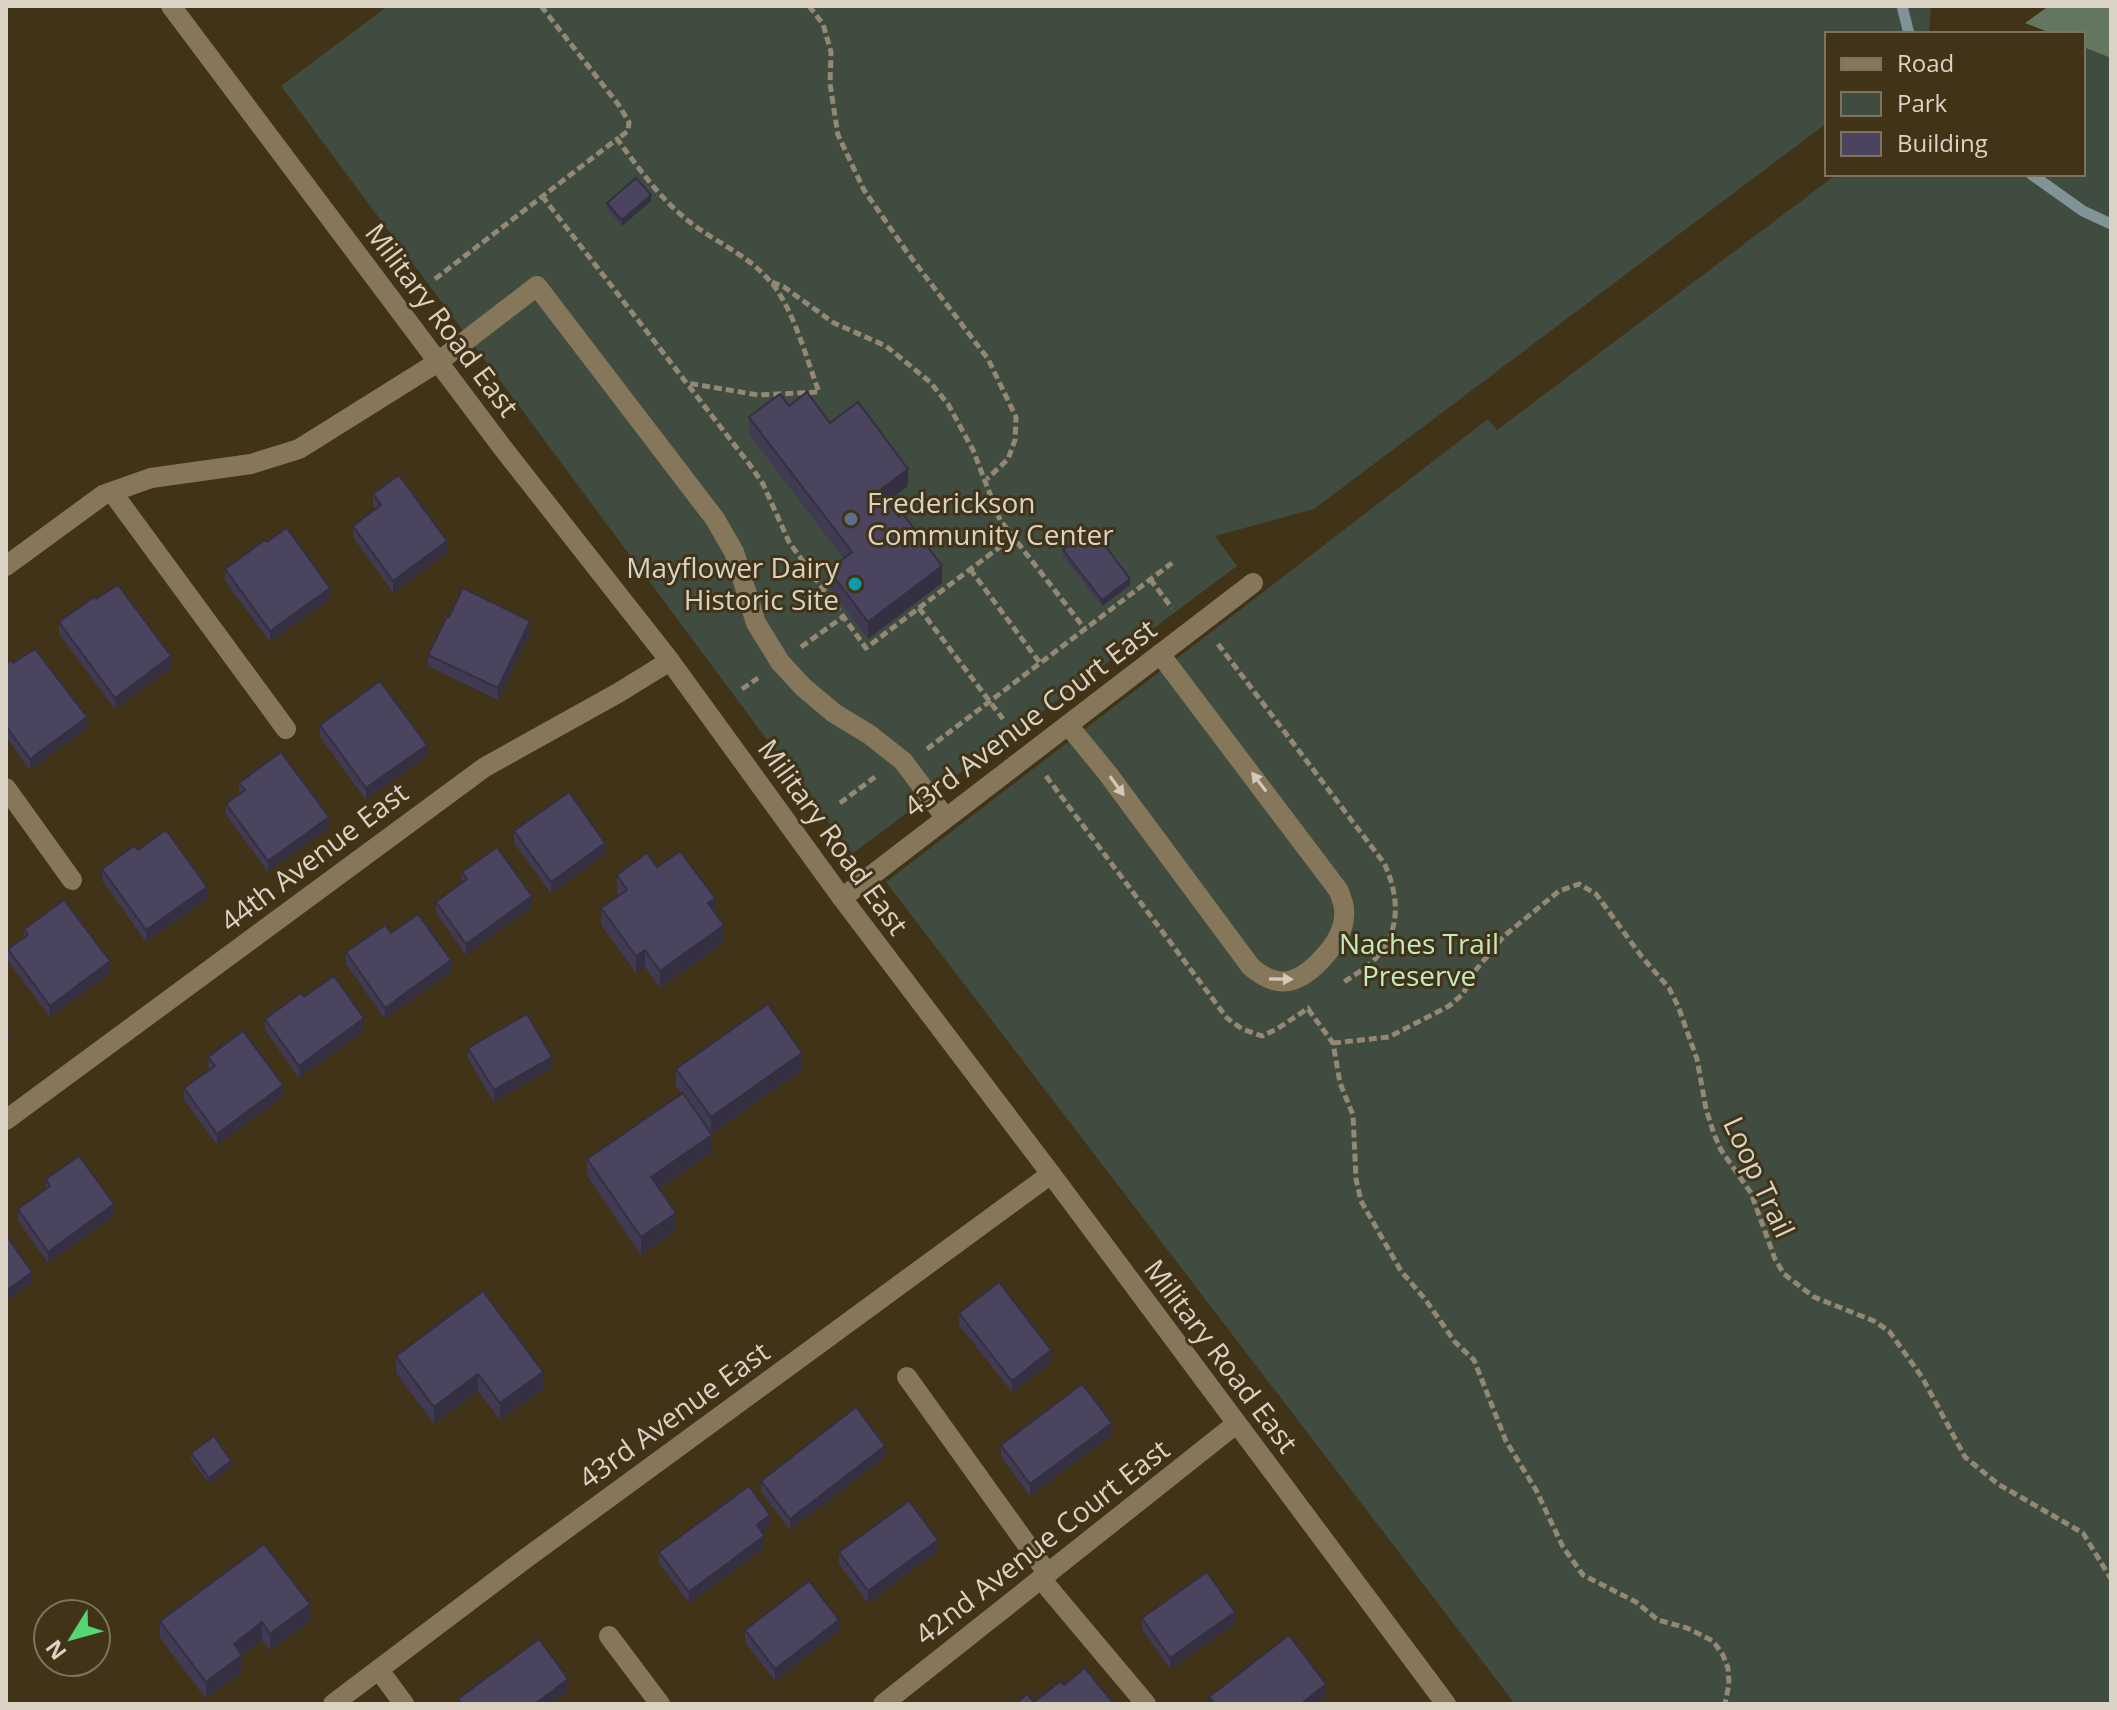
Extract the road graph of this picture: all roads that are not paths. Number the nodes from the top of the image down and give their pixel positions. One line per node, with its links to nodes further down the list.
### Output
1 (171, 6): 2 (street, Military Road East)
2 (438, 362): 3 (street); 7 (street, Military Road East); 11 (street)
3 (112, 492): 4 (street); 9 (street)
4 (6, 566)
5 (1253, 583): 6 (street, 43rd Avenue Court East)
6 (1160, 654): 8 (street, 43rd Avenue Court East); 8 (street, one-way to 6)
7 (670, 661): 13 (street, Military Road East); 14 (street, 44th Avenue East)
8 (1068, 725): 11 (street, 43rd Avenue Court East)
9 (286, 729)
10 (6, 788): 12 (street)
11 (945, 817): 13 (street, 43rd Avenue Court East)
12 (72, 880)
13 (842, 898): 15 (street, Military Road East)
14 (6, 1120)
15 (1051, 1174): 17 (street, Military Road East); 20 (street, 43rd Avenue East)
16 (907, 1377): 18 (street)
17 (1236, 1424): 18 (street, 42nd Avenue Court East); 26 (street, Military Road East)
18 (1044, 1576): 24 (street, 42nd Avenue Court East); 25 (street)
19 (609, 1636): 23 (street)
20 (379, 1670): 21 (street, 43rd Avenue East); 22 (street)
21 (333, 1704)
22 (404, 1704)
23 (660, 1704)
24 (883, 1704)
25 (1146, 1704)
26 (1446, 1704)

